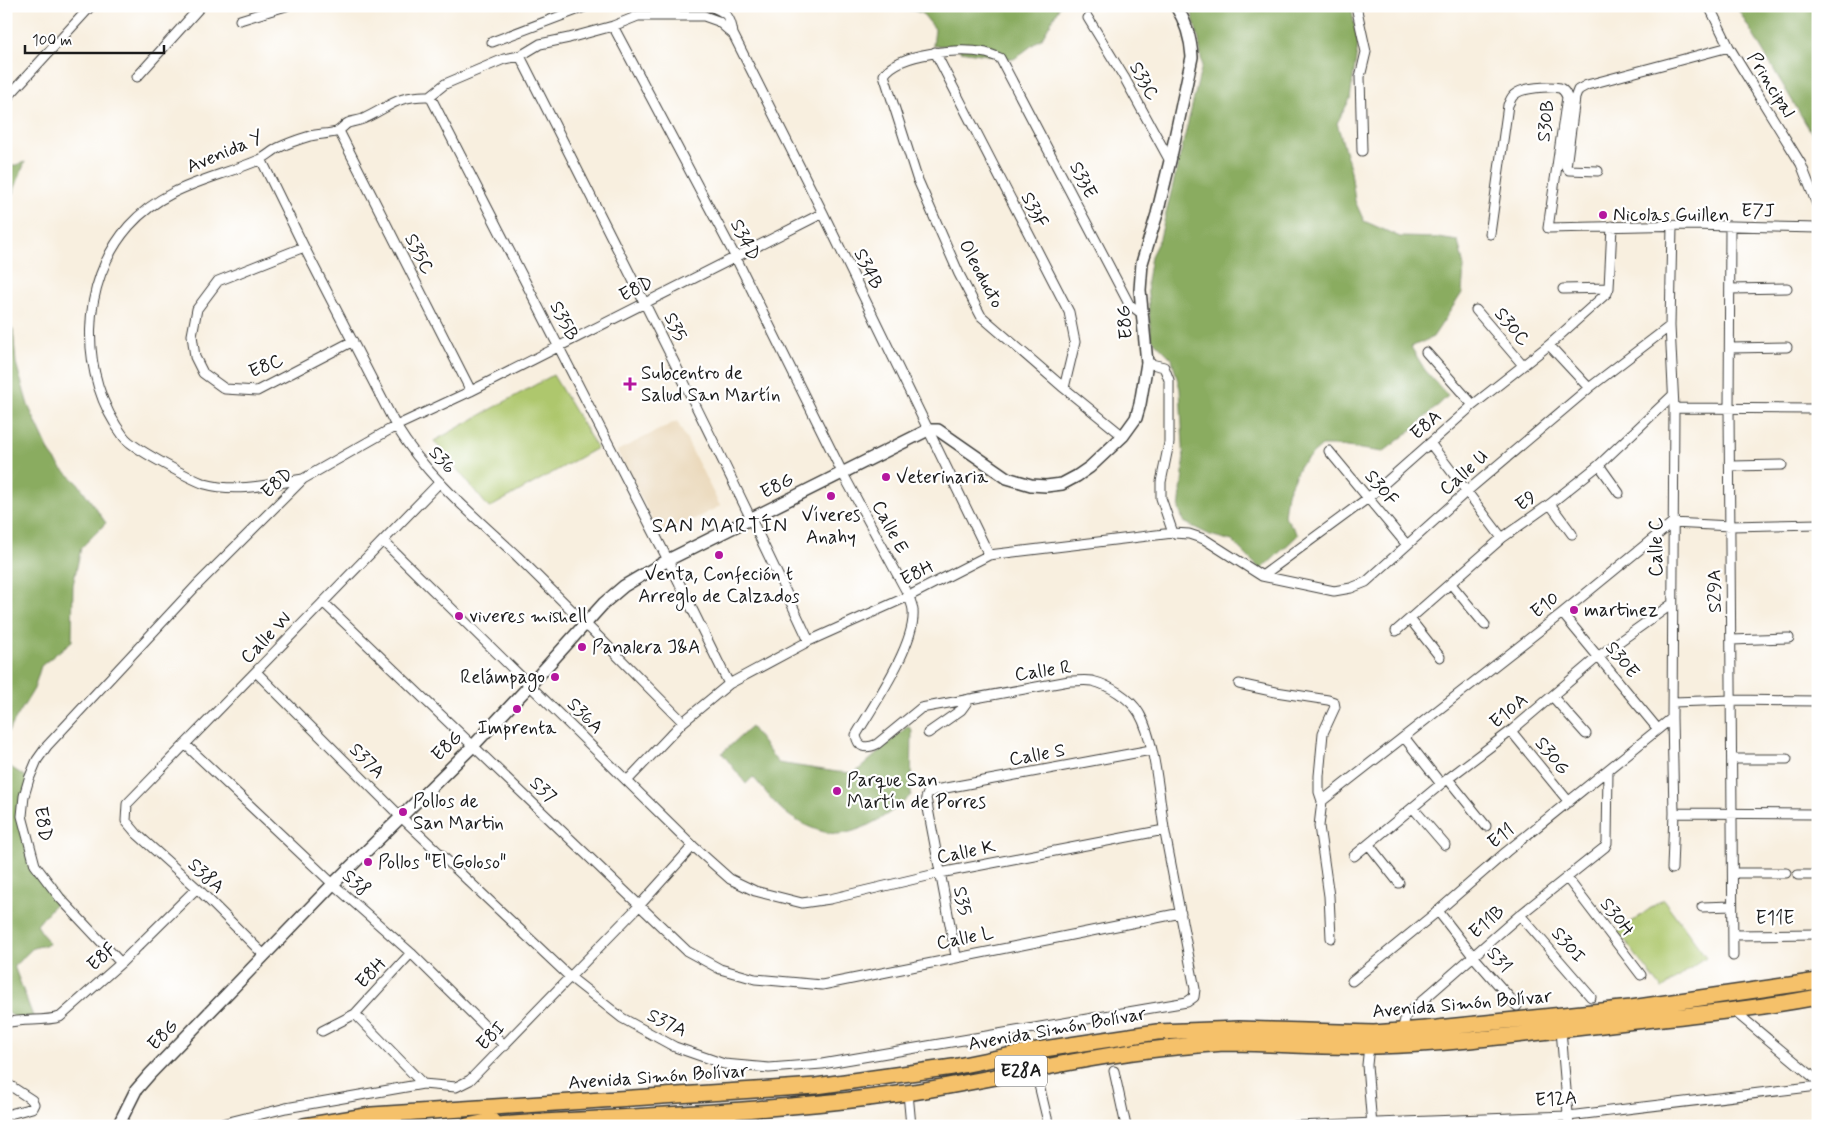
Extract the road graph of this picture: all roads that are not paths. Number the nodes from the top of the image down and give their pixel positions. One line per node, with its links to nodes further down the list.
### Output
1 (91, 6): 19 (street)
2 (201, 6): 17 (street)
3 (286, 6): 10 (street)
4 (587, 6): 13 (street)
5 (710, 6): 12 (street, S34B)
6 (1176, 6): 23 (street, E8G)
7 (1356, 6): 21 (street)
8 (1709, 6): 14 (street, Principal)
9 (1088, 18): 23 (street, S33C)
10 (240, 20)
11 (613, 26): 12 (street, Avenida Y); 16 (street, Avenida Y); 34 (street, S34D)
12 (733, 34): 26 (street, S34B)
13 (492, 42)
14 (1729, 48): 24 (street); 25 (street, Principal)
15 (935, 52): 41 (street, S33E); 51 (street, S33F); 51 (street, Oleoducto)
16 (520, 56): 18 (street, Avenida Y); 39 (street, S35)
17 (137, 77)
18 (430, 96): 20 (street, Avenida Y); 45 (street, S35B)
19 (6, 100)
20 (338, 131): 22 (street, Avenida Y); 53 (street, S35C)
21 (1362, 151)
22 (261, 159): 33 (street, S36); 68 (street, Avenida Y)
23 (1170, 162): 41 (street, E8G)
24 (1598, 171)
25 (1818, 207)
26 (822, 213): 34 (street, E8D); 60 (street, S34B)
27 (1612, 226): 28 (street, E7J); 30 (street, E7J); 38 (street)
28 (1672, 226): 29 (street, E7J); 42 (street, Calle C)
29 (1730, 226): 31 (street, E7J); 37 (street, S29A)
30 (1548, 228): 32 (street, S30B)
31 (1818, 228)
32 (1490, 234)
33 (304, 247): 43 (street, S36); 43 (street, E8C)
34 (736, 258): 39 (street, E8D); 67 (street, S34D)
35 (1787, 288): 37 (street)
36 (1563, 289): 38 (street)
37 (1730, 289): 47 (street, S29A)
38 (1608, 291): 44 (street, E8A)
39 (645, 302): 45 (street, E8D); 74 (street, S35)
40 (1476, 310): 50 (street, S30C)
41 (1142, 313): 49 (street, E8G)
42 (1670, 326): 52 (street, Calle U); 54 (street, Calle C)
43 (353, 341): 59 (street, S36)
44 (1549, 345): 50 (street, E8A); 52 (street)
45 (559, 346): 53 (street, E8D); 84 (street, S35B)
46 (1787, 347): 47 (street)
47 (1730, 348): 57 (street, S29A)
48 (1426, 352): 55 (street)
49 (1147, 363): 61 (street, E8G); 78 (street)
50 (1523, 365): 55 (street, E8A)
51 (1064, 388): 61 (street, Oleoducto)
52 (1589, 388): 70 (street, Calle U)
53 (471, 391): 59 (street, E8D)
54 (1673, 395): 56 (street, Calle C); 64 (street, E9)
55 (1473, 405): 62 (street, E8A)
56 (1674, 408): 57 (street); 75 (street, Calle C)
57 (1729, 408): 58 (street); 66 (street, S29A)
58 (1818, 409)
59 (396, 426): 68 (street, E8D); 69 (street, S36)
60 (928, 430): 61 (street, E8G); 67 (street, E8G); 83 (street, S34B)
61 (1123, 436)
62 (1430, 443): 70 (street); 72 (street, E8A)
63 (1329, 451): 72 (street, S30F)
64 (1599, 465): 71 (street); 73 (street, E9)
65 (1782, 465): 66 (street)
66 (1731, 466): 77 (street, S29A)
67 (842, 472): 74 (street, E8G); 87 (street, Calle E)
68 (303, 479): 164 (street, E8D)
69 (440, 482): 81 (street, Calle W); 92 (street, S36)
70 (1466, 492): 80 (street); 82 (street, Calle U)
71 (1619, 493)
72 (1368, 498): 82 (street, S30F); 85 (street, E8A)
73 (1550, 504): 79 (street); 80 (street, E9)
74 (752, 519): 84 (street, E8G); 97 (street, S35)
75 (1672, 523): 77 (street); 89 (street, Calle C); 90 (street, E10)
76 (1818, 524): 77 (street)
77 (1731, 526): 96 (street, S29A)
78 (1173, 533): 83 (street, E8H); 85 (street, E8H)
79 (1572, 534)
80 (1502, 538): 86 (street, E9)
81 (383, 541): 88 (street, Calle W); 103 (street, S36A)
82 (1407, 545): 85 (street, Calle U)
83 (989, 555): 87 (street, E8H)
84 (668, 560): 92 (street, E8G); 101 (street, S35B)
85 (1262, 576)
86 (1451, 584): 91 (street, E9); 93 (street)
87 (909, 596): 97 (street, E8H); 105 (street, Calle R)
88 (323, 602): 100 (street, Calle W); 117 (street, S37)
89 (1672, 604): 98 (street, E10A); 108 (street, Calle C)
90 (1562, 613): 98 (street, S30E); 115 (street, E10)
91 (1410, 619): 94 (street, E9); 99 (street)
92 (585, 623): 103 (street, E8G); 110 (street, S36)
93 (1485, 625)
94 (1396, 631)
95 (1790, 638): 96 (street)
96 (1732, 640): 106 (street, S29A)
97 (809, 641): 101 (street, E8H)
98 (1599, 656): 104 (street, E10A); 111 (street, S30E)
99 (1440, 657)
100 (256, 672): 116 (street, Calle W); 131 (street, S37A)
101 (729, 684): 110 (street, E8H)
102 (1239, 684): 125 (street)
103 (530, 685): 117 (street, E8G); 122 (street, S36A)
104 (1552, 696): 112 (street, E10A); 114 (street)
105 (969, 700): 113 (street); 118 (street, Calle R)
106 (1732, 700): 107 (street); 108 (street); 120 (street, S29A)
107 (1818, 701)
108 (1673, 702): 109 (street, Calle C)
109 (1672, 718): 111 (street, E11); 128 (street, Calle C)
110 (683, 722): 122 (street, E8H)
111 (1657, 728): 121 (street, E11)
112 (1511, 731): 123 (street, E10A); 126 (street, S30G)
113 (928, 733)
114 (1586, 734)
115 (1404, 737): 123 (street); 125 (street, E10)
116 (185, 744): 132 (street, Calle W); 147 (street, S38)
117 (474, 745): 131 (street, E8G); 150 (street, S37)
118 (1151, 750): 124 (street, Calle S); 134 (street, Calle R)
119 (1787, 758): 120 (street)
120 (1732, 760): 129 (street, S29A)
121 (1608, 770): 126 (street, E11); 145 (street, E11B)
122 (627, 781): 136 (street, S36A)
123 (1444, 782): 127 (street, E10A); 133 (street)
124 (928, 793): 141 (street, S35)
125 (1322, 801): 158 (street)
126 (1569, 802): 153 (street, E11)
127 (1413, 808): 135 (street, E10A); 137 (street)
128 (1674, 813): 129 (street); 139 (street, Calle C)
129 (1732, 814): 130 (street); 142 (street, S29A)
130 (1818, 814)
131 (400, 816): 147 (street, E8G); 166 (street, S37A)
132 (126, 821): 148 (street, S38A)
133 (1486, 826)
134 (1164, 830): 141 (street, Calle K); 154 (street, Calle R)
135 (1369, 845): 138 (street, E10A); 146 (street)
136 (693, 846): 149 (street, S36A); 150 (street, E8I)
137 (1445, 846)
138 (1354, 856)
139 (1672, 869)
140 (1786, 872): 142 (street)
141 (940, 873): 149 (street, Calle K); 161 (street, S35)
142 (1733, 873): 152 (street, S29A)
143 (1818, 875): 144 (street)
144 (1798, 876)
145 (1567, 878): 155 (street, E11B); 165 (street, S30H)
146 (1399, 883)
147 (333, 884): 159 (street, S38); 160 (street, E8G)
148 (197, 888): 160 (street, S38A); 164 (street, E8F)
149 (776, 897)
150 (639, 906): 166 (street, E8I); 167 (street, S37)
151 (1702, 906): 152 (street)
152 (1732, 906): 156 (street, S29A)
153 (1438, 911): 162 (street, S31); 169 (street, E11)
154 (1181, 913): 161 (street, Calle L); 170 (street, Calle R)
155 (1520, 915): 162 (street, E11B); 171 (street, S30I)
156 (1733, 934): 157 (street, E11E); 163 (street, S29A)
157 (1818, 934)
158 (1331, 938)
159 (411, 953): 176 (street, E8H); 181 (street, S38)
160 (264, 955): 196 (street, E8G)
161 (956, 956): 167 (street, Calle L)
162 (1473, 956): 173 (street, S31); 179 (street, E11B)
163 (1733, 956)
164 (121, 963): 177 (street, E8F)
165 (1641, 975)
166 (570, 977): 170 (street, S37A); 181 (street, E8I)
167 (755, 979)
168 (1818, 980): 179 (highway, Avenida Simón Bolívar)
169 (1352, 981)
170 (1194, 997)
171 (1591, 997)
172 (1818, 997): 174 (highway, Avenida Simón Bolívar)
173 (1517, 1006)
174 (1733, 1010): 178 (highway, Avenida Simón Bolívar); 184 (street)
175 (6, 1012): 177 (street)
176 (354, 1014): 180 (street, E8H); 186 (street)
177 (11, 1021)
178 (1561, 1030): 182 (highway, Avenida Simón Bolívar / E28A); 192 (street)
179 (1402, 1031): 190 (highway, Avenida Simón Bolívar / E28A)
180 (322, 1032)
181 (505, 1046): 186 (street, E8I)
182 (1369, 1046): 189 (highway, Avenida Simón Bolívar / E28A); 195 (street)
183 (1114, 1071): 203 (street)
184 (1818, 1081)
185 (6, 1083): 191 (street)
186 (423, 1084): 194 (street, E8I)
187 (1039, 1085): 202 (street)
188 (1818, 1086): 192 (street, E12A)
189 (908, 1093): 193 (highway, Avenida Simón Bolívar / E28A); 201 (street)
190 (492, 1107): 198 (highway, Avenida Simón Bolívar / E28A); 199 (highway)
191 (6, 1115)
192 (1568, 1116): 195 (street, E12A); 205 (street)
193 (704, 1120): 200 (highway, Avenida Simón Bolívar / E28A)
194 (253, 1121): 197 (street)
195 (1372, 1125): 204 (street, E12A)
196 (118, 1126)
197 (214, 1126)
198 (304, 1126)
199 (467, 1126)
200 (482, 1126)
201 (911, 1126)
202 (1049, 1126)
203 (1126, 1126)
204 (1295, 1126)
205 (1569, 1126)

